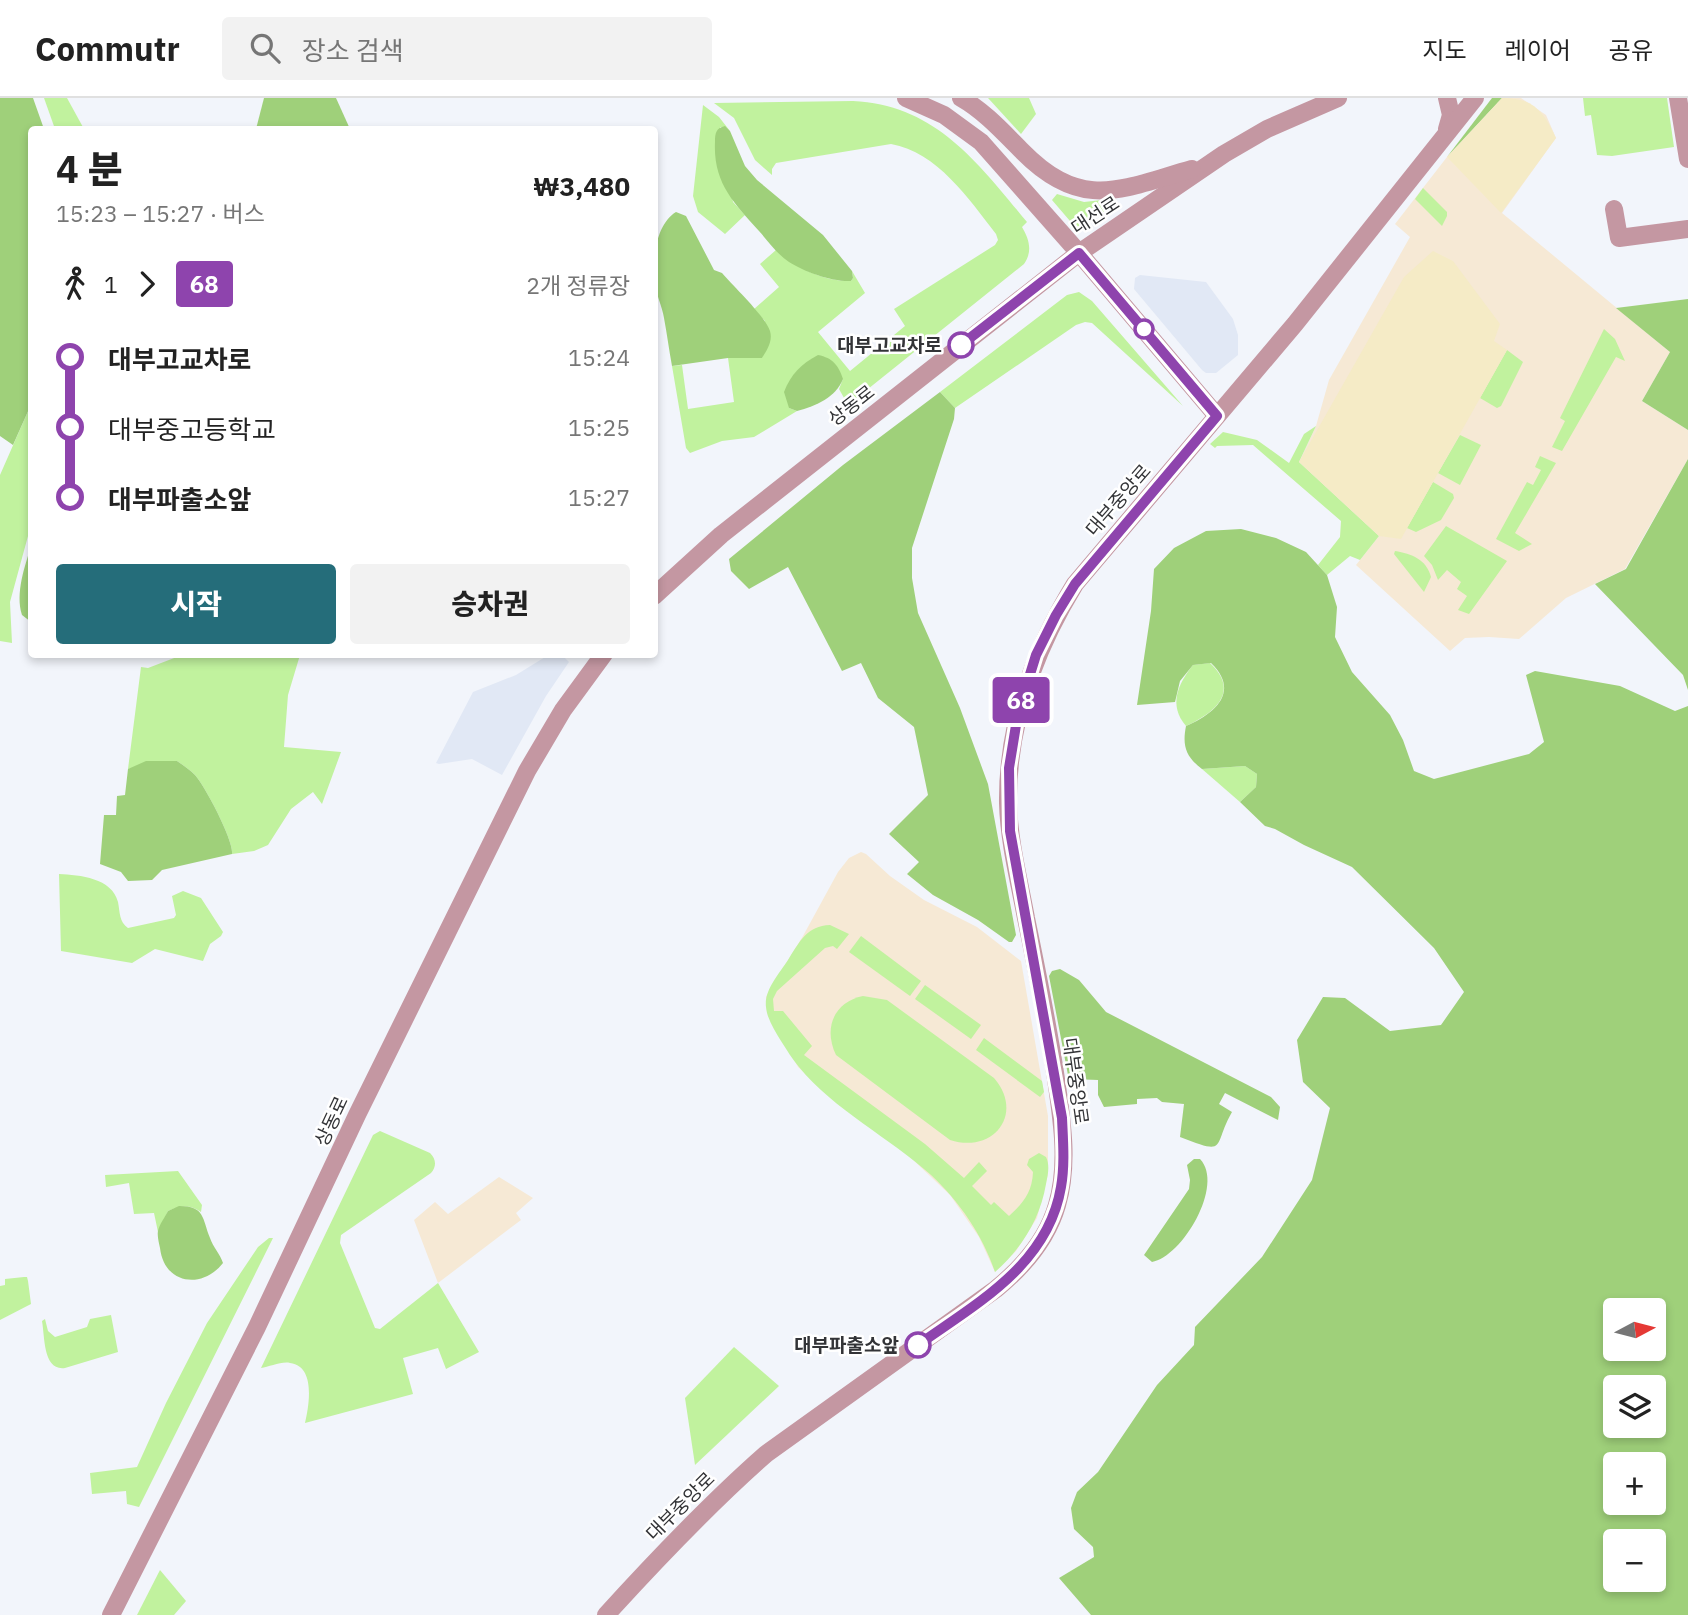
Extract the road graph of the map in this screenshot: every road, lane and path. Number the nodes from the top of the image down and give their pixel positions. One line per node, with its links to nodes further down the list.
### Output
1 (906, 98): 12 (street, 대선로)
2 (961, 98): 9 (street)
3 (1338, 98): 9 (street, 대선로)
4 (1447, 98): 7 (street)
5 (1475, 98): 7 (street, 대부중앙로)
6 (1678, 98): 8 (street)
7 (1447, 132): 13 (street, 대부중앙로)
8 (1688, 159)
9 (1209, 164): 12 (street, 대선로)
10 (1614, 209): 11 (street)
11 (1688, 229)
12 (1079, 253): 13 (street); 14 (street, 상동로)
13 (1217, 416): 17 (street, 대부중앙로)
14 (658, 592)
15 (601, 658): 16 (street, 상동로)
16 (111, 1615)
17 (606, 1615)

